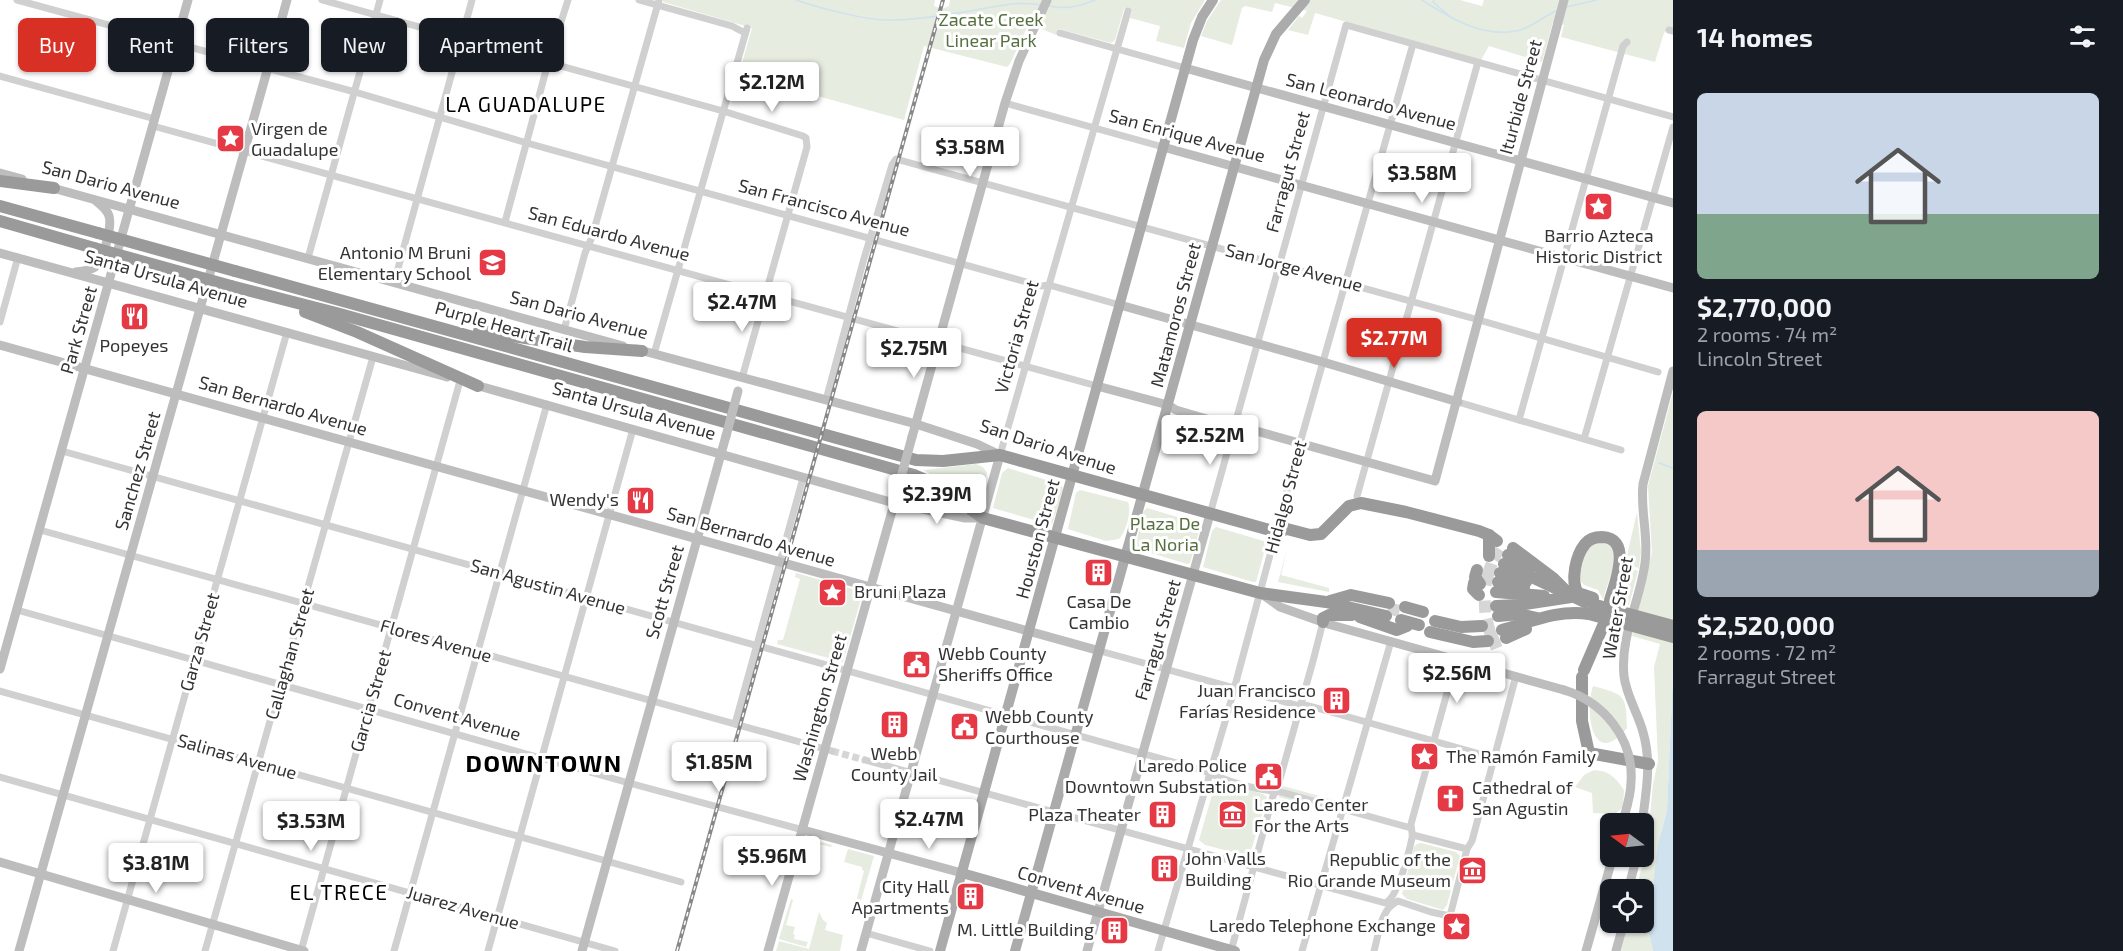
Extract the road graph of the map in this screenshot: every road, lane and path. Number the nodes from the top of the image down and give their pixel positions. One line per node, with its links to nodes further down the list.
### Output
1 (17, 0): 20 (street, San Francisco Avenue)
2 (188, 0): 16 (main road, Park Street)
3 (287, 0): 17 (main road, Sanchez Street)
4 (322, 0): 15 (street)
5 (380, 0): 15 (street)
6 (472, 0): 18 (street)
7 (568, 0): 19 (street)
8 (639, 0): 13 (street)
9 (1047, 0): 40 (main road, Washington Street)
10 (1214, 0): 28 (main road, Houston Street)
11 (1305, 0): 37 (main road, Matamoros Street)
12 (1564, 0): 35 (main road, Iturbide Street)
13 (658, 2): 36 (street); 42 (street)
14 (1128, 10): 25 (street, Victoria Street)
15 (376, 15): 21 (street); 38 (street)
16 (183, 18)
17 (282, 18)
18 (467, 18)
19 (562, 18)
20 (108, 25)
21 (419, 27)
22 (1059, 33): 25 (street, San Leonardo Avenue)
23 (1627, 42): 39 (street)
24 (1413, 44): 26 (street); 41 (street, Farragut Street); 46 (street, Hidalgo Street)
25 (1117, 49): 28 (street, San Leonardo Avenue); 48 (street, Victoria Street)
26 (1478, 62): 35 (street); 49 (street)
27 (564, 67): 36 (street)
28 (1185, 68): 37 (main road, San Leonardo Avenue); 51 (main road, Houston Street)
29 (168, 72): 45 (main road, Park Street)
30 (267, 72): 52 (main road, Sanchez Street)
31 (282, 72): 38 (street, San Francisco Avenue)
32 (453, 72): 43 (street)
33 (546, 72): 50 (street)
34 (0, 76): 45 (street, San Eduardo Avenue)
35 (1543, 80): 39 (street); 53 (main road, Iturbide Street)
36 (634, 87): 42 (street); 55 (street)
37 (1256, 87): 41 (main road, San Leonardo Avenue); 54 (main road, Matamoros Street)
38 (355, 92): 43 (street, San Francisco Avenue); 57 (street)
39 (1609, 99): 44 (street); 58 (street)
40 (1005, 104): 48 (street, San Enrique Avenue); 60 (main road, Washington Street)
41 (1323, 105): 46 (main road, San Leonardo Avenue); 61 (street, Farragut Street)
42 (723, 111): 63 (street); 72 (street, Scott Street)
43 (440, 117): 50 (street, San Francisco Avenue); 64 (street)
44 (1673, 117)
45 (154, 122): 52 (street, San Eduardo Avenue); 71 (main road, Park Street)
46 (1390, 124): 49 (main road, San Leonardo Avenue); 67 (street, Hidalgo Street)
47 (1673, 127): 65 (street)
48 (1094, 128): 51 (street, San Enrique Avenue); 70 (street, Victoria Street)
49 (1455, 142): 53 (main road, San Leonardo Avenue); 74 (street)
50 (527, 143): 55 (street, San Francisco Avenue); 75 (street)
51 (1163, 147): 54 (main road, San Enrique Avenue); 76 (main road, Houston Street)
52 (245, 150): 57 (street, San Eduardo Avenue); 77 (main road, Sanchez Street)
53 (1521, 162): 58 (main road, San Leonardo Avenue); 79 (main road, Iturbide Street)
54 (1233, 166): 61 (main road, San Enrique Avenue); 81 (main road, Matamoros Street)
55 (612, 167): 63 (street, San Francisco Avenue); 80 (street)
56 (0, 173): 62 (main road, San Dario Avenue)
57 (332, 174): 64 (street, San Eduardo Avenue); 84 (street)
58 (1587, 178): 65 (main road, San Leonardo Avenue); 85 (street)
59 (0, 181): 62 (highway)
60 (983, 183): 70 (street, San Jorge Avenue); 78 (street, San Jorge Avenue); 86 (main road, Washington Street)
61 (1302, 184): 67 (main road, San Enrique Avenue); 87 (street, Farragut Street)
62 (54, 188): 66 (main road, San Dario Avenue)
63 (700, 191): 72 (street, San Francisco Avenue); 88 (street)
64 (418, 198): 75 (street, San Eduardo Avenue); 93 (street)
65 (1653, 198): 68 (main road, San Leonardo Avenue); 90 (street)
66 (94, 199): 71 (main road, San Dario Avenue); 89 (main road)
67 (1368, 203): 74 (main road, San Enrique Avenue); 92 (street, Hidalgo Street)
68 (1673, 203)
69 (0, 206): 101 (highway, Purple Heart Trail, bridge)
70 (1071, 208): 76 (street, San Jorge Avenue); 94 (street, Victoria Street)
71 (130, 209): 77 (main road, San Dario Avenue); 91 (main road, Park Street)
72 (787, 215): 78 (street, San Francisco Avenue); 96 (street, Scott Street)
73 (0, 221): 97 (highway, Purple Heart Trail, bridge)
74 (1433, 221): 79 (main road, San Enrique Avenue); 98 (street)
75 (505, 222): 80 (street, San Eduardo Avenue)
76 (1142, 227): 81 (street, San Jorge Avenue); 99 (main road, Houston Street)
77 (222, 234): 84 (main road, San Dario Avenue); 100 (main road, Sanchez Street)
78 (870, 238): 86 (street, San Francisco Avenue); 102 (street)
79 (1501, 239): 85 (main road, San Enrique Avenue); 103 (main road, Iturbide Street)
80 (589, 245): 88 (street, San Eduardo Avenue); 106 (street)
81 (1212, 246): 87 (street, San Jorge Avenue); 105 (main road, Matamoros Street)
82 (0, 253): 83 (main road, Santa Ursula Avenue)
83 (18, 257): 89 (main road, Santa Ursula Avenue); 104 (street)
84 (308, 258): 93 (main road, San Dario Avenue)
85 (1564, 258): 90 (main road, San Enrique Avenue); 108 (street)
86 (961, 262): 94 (street, San Francisco Avenue); 109 (main road, Washington Street)
87 (1280, 265): 92 (street, San Jorge Avenue); 110 (street, Farragut Street)
88 (678, 270): 96 (street, San Eduardo Avenue); 112 (street)
89 (74, 272): 91 (main road, Santa Ursula Avenue)
90 (1631, 277): 95 (main road, San Enrique Avenue); 114 (street)
91 (110, 282): 100 (main road, Santa Ursula Avenue); 117 (main road, Park Street)
92 (1345, 282): 98 (street, San Jorge Avenue); 115 (street, Hidalgo Street)
93 (394, 283): 106 (main road, San Dario Avenue)
94 (1049, 285): 99 (street, San Francisco Avenue); 116 (street, Victoria Street)
95 (1673, 288)
96 (765, 294): 102 (street, San Eduardo Avenue); 120 (street, Scott Street)
97 (274, 298): 123 (highway); 155 (highway, Purple Heart Trail)
98 (1411, 301): 103 (street, San Jorge Avenue); 122 (street)
99 (1120, 305): 105 (main road, San Francisco Avenue); 124 (main road, Houston Street)
100 (201, 308): 107 (main road, Santa Ursula Avenue); 125 (main road, Sanchez Street)
101 (397, 315): 112 (highway); 141 (highway, Purple Heart Trail)
102 (848, 317): 109 (street, San Eduardo Avenue); 126 (street)
103 (1479, 320): 108 (street, San Jorge Avenue); 127 (main road, Iturbide Street)
104 (0, 322)
105 (1190, 325): 110 (main road, San Francisco Avenue); 129 (main road, Matamoros Street)
106 (564, 330): 112 (main road, San Dario Avenue)
107 (287, 332): 113 (main road, Santa Ursula Avenue); 130 (street, Garza Street)
108 (1543, 339): 114 (street, San Jorge Avenue); 131 (street)
109 (939, 342): 116 (street, San Eduardo Avenue); 132 (main road, Washington Street)
110 (1257, 344): 115 (main road, San Francisco Avenue); 133 (street, Farragut Street)
111 (0, 345): 117 (main road, San Bernardo Avenue)
112 (648, 352): 120 (main road, San Dario Avenue)
113 (374, 357): 121 (main road, Santa Ursula Avenue); 136 (street, Callaghan Street)
114 (1608, 357): 119 (street, San Jorge Avenue); 135 (street)
115 (1323, 362): 122 (main road, San Francisco Avenue); 137 (street, Hidalgo Street)
116 (1025, 366): 124 (street, San Eduardo Avenue); 141 (street, Victoria Street)
117 (86, 368): 125 (main road, San Bernardo Avenue); 139 (main road, Park Street)
118 (1673, 371): 225 (main road, Water Street)
119 (1658, 372)
120 (742, 378): 126 (main road, San Dario Avenue); 140 (main road, Scott Street, bridge)
121 (460, 381): 123 (main road, Santa Ursula Avenue); 143 (street, Garcia Street)
122 (1389, 381): 127 (main road, San Francisco Avenue); 142 (street)
123 (478, 386): 128 (main road, Santa Ursula Avenue)
124 (1097, 386): 129 (main road, San Eduardo Avenue); 144 (main road, Houston Street)
125 (177, 393): 130 (main road, San Bernardo Avenue); 145 (main road, Sanchez Street)
126 (825, 400): 132 (main road, San Dario Avenue)
127 (1458, 402): 131 (street, San Francisco Avenue); 147 (main road, Iturbide Street)
128 (547, 404): 134 (main road, Santa Ursula Avenue); 148 (street)
129 (1168, 405): 133 (main road, San Eduardo Avenue); 149 (main road, Matamoros Street)
130 (264, 418): 136 (main road, San Bernardo Avenue); 151 (street, Garza Street)
131 (1519, 420): 135 (street, San Francisco Avenue)
132 (916, 424): 141 (main road, San Dario Avenue); 152 (main road, Washington Street, bridge)
133 (1235, 425): 137 (main road, San Eduardo Avenue); 154 (street, Farragut Street)
134 (633, 429): 140 (main road, Santa Ursula Avenue); 153 (street)
135 (1584, 439): 138 (street, San Francisco Avenue)
136 (350, 442): 143 (main road, San Bernardo Avenue); 156 (street, Callaghan Street)
137 (1300, 442): 142 (main road, San Eduardo Avenue); 158 (street, Hidalgo Street)
138 (1621, 450)
139 (62, 451): 145 (street, San Agustin Avenue); 157 (main road, Park Street)
140 (721, 454): 146 (main road, Santa Ursula Avenue); 160 (main road, Scott Street)
141 (1000, 455): 144 (highway, San Dario Avenue); 155 (main road, Victoria Street)
142 (1366, 461): 147 (main road, San Eduardo Avenue); 150 (street)
143 (436, 466): 148 (main road, San Bernardo Avenue); 161 (street, Garcia Street)
144 (1072, 476): 149 (highway, San Dario Avenue); 159 (main road, Houston Street)
145 (153, 477): 151 (street, San Agustin Avenue); 162 (main road, Sanchez Street)
146 (803, 478): 152 (main road, Santa Ursula Avenue); 164 (street)
147 (1436, 481)
148 (523, 490): 153 (main road, San Bernardo Avenue); 165 (street)
149 (1144, 496): 154 (highway, San Dario Avenue); 163 (main road, Matamoros Street)
150 (1357, 496)
151 (240, 501): 156 (street, San Agustin Avenue); 167 (street, Garza Street)
152 (894, 503): 155 (main road, Santa Ursula Avenue); 169 (main road, Washington Street)
153 (609, 514): 160 (main road, San Bernardo Avenue); 172 (street)
154 (1210, 514): 158 (highway, San Dario Avenue); 166 (main road, Farragut Street)
155 (983, 518): 159 (highway, Santa Ursula Avenue); 179 (main road, Victoria Street)
156 (327, 525): 161 (street, San Agustin Avenue); 176 (street, Callaghan Street)
157 (40, 530): 162 (street, Flores Avenue); 178 (main road, Park Street)
158 (1282, 530): 168 (highway, San Dario Avenue); 171 (street, Hidalgo Street)
159 (1056, 538): 163 (highway, Santa Ursula Avenue); 190 (main road, Houston Street)
160 (697, 539): 164 (main road, San Bernardo Avenue); 185 (main road, Scott Street)
161 (413, 549): 165 (street, San Agustin Avenue); 189 (street, Garcia Street)
162 (131, 556): 167 (street, Flores Avenue); 191 (main road, Sanchez Street)
163 (1125, 556): 166 (highway, Santa Ursula Avenue); 195 (main road, Matamoros Street)
164 (780, 562): 169 (main road, San Bernardo Avenue); 194 (street)
165 (500, 573): 172 (street, San Agustin Avenue); 196 (street)
166 (1194, 575): 171 (highway, Santa Ursula Avenue); 201 (main road, Farragut Street)
167 (218, 580): 176 (street, Flores Avenue); 197 (street, Garza Street)
168 (1483, 580): 184 (highway); 184 (highway); 184 (highway)
169 (871, 588): 179 (main road, San Bernardo Avenue); 200 (main road, Washington Street)
170 (1502, 590): 173 (highway); 173 (highway); 173 (highway); 173 (highway); 182 (highway); 182 (highway)
171 (1260, 593): 175 (highway, Santa Ursula Avenue); 186 (main road, Santa Ursula Avenue); 205 (street, Hidalgo Street)
172 (586, 597): 185 (street, San Agustin Avenue); 202 (street)
173 (1572, 597): 177 (highway)
174 (1610, 600): 177 (highway)
175 (1326, 602): 180 (highway); 181 (highway)
176 (304, 604): 189 (street, Flores Avenue); 204 (street, Callaghan Street)
177 (1591, 606): 182 (highway); 183 (highway); 188 (highway, bridge); 192 (highway, bridge)
178 (17, 610): 191 (street, Convent Avenue); 199 (main road, Park Street)
179 (957, 612): 190 (main road, San Bernardo Avenue); 207 (main road, Victoria Street)
180 (1387, 612)
181 (1352, 615): 184 (highway); 186 (highway)
182 (1538, 619)
183 (1673, 620)
184 (1418, 621)
185 (674, 622): 194 (street, San Agustin Avenue); 208 (main road, Scott Street)
186 (1323, 622): 193 (main road, Santa Ursula Avenue); 209 (street)
187 (1603, 626): 225 (highway)
188 (1673, 626)
189 (391, 628): 196 (street, Flores Avenue); 210 (street, Garcia Street)
190 (1030, 632): 195 (main road, San Bernardo Avenue); 212 (main road, Houston Street)
191 (108, 636): 197 (street, Convent Avenue); 211 (main road, Sanchez Street)
192 (1673, 637)
193 (1391, 641): 198 (main road, Santa Ursula Avenue); 213 (street)
194 (757, 644): 200 (street, San Agustin Avenue); 214 (street)
195 (1100, 651): 201 (street, San Bernardo Avenue); 216 (main road, Matamoros Street)
196 (477, 652): 202 (street, Flores Avenue); 215 (street)
197 (195, 660): 204 (street, Convent Avenue); 217 (street, Garza Street)
198 (1456, 660): 203 (main road, Santa Ursula Avenue); 218 (street)
199 (0, 669)
200 (847, 670): 207 (street, San Agustin Avenue); 219 (main road, Washington Street)
201 (1166, 670): 205 (street, San Bernardo Avenue); 220 (main road, Farragut Street)
202 (564, 676): 208 (street, Flores Avenue); 221 (street)
203 (1516, 676): 222 (street); 238 (main road, Santa Ursula Avenue, bridge)
204 (281, 684): 210 (street, Convent Avenue); 224 (street, Callaghan Street)
205 (1234, 688): 209 (street, San Bernardo Avenue); 227 (street, Hidalgo Street)
206 (0, 691): 211 (street, Salinas Avenue)
207 (934, 694): 212 (street, San Agustin Avenue); 226 (main road, Victoria Street)
208 (652, 701): 214 (street, Flores Avenue); 230 (main road, Scott Street)
209 (1301, 705): 213 (street, San Bernardo Avenue); 232 (street)
210 (368, 709): 215 (street, Convent Avenue); 231 (street, Garcia Street)
211 (86, 715): 217 (street, Salinas Avenue); 234 (main road, Sanchez Street)
212 (1005, 715): 216 (street, San Agustin Avenue); 233 (main road, Houston Street)
213 (1368, 722): 218 (street, San Bernardo Avenue); 235 (street)
214 (735, 724): 219 (street, Flores Avenue)
215 (455, 733): 221 (street, Convent Avenue); 236 (street)
216 (1076, 734): 220 (street, San Agustin Avenue); 237 (main road, Matamoros Street)
217 (172, 739): 224 (street, Salinas Avenue); 241 (street, Garza Street)
218 (1434, 741): 222 (street, San Bernardo Avenue); 244 (street)
219 (829, 750): 242 (main road, Washington Street)
220 (1142, 753): 227 (street, San Agustin Avenue); 243 (main road, Farragut Street)
221 (542, 758): 230 (street, Convent Avenue); 245 (street)
222 (1494, 758): 248 (street)
223 (865, 760): 226 (street)
224 (259, 764): 231 (street, Salinas Avenue); 246 (street, Callaghan Street)
225 (1649, 764): 229 (main road, Water Street)
226 (912, 773): 233 (street); 249 (main road, Victoria Street)
227 (1210, 773): 232 (street, San Agustin Avenue); 247 (street, Hidalgo Street)
228 (0, 777): 234 (street, Juarez Avenue)
229 (1648, 778): 239 (main road, Water Street); 240 (main road, Water Street)
230 (629, 783): 242 (street, Convent Avenue); 250 (main road, Scott Street)
231 (346, 788): 236 (street, Salinas Avenue); 254 (street, Garcia Street)
232 (1275, 792): 235 (street, San Agustin Avenue); 252 (street)
233 (984, 793): 237 (street); 255 (main road, Houston Street)
234 (63, 795): 241 (street, Juarez Avenue); 256 (main road, Sanchez Street)
235 (1343, 810): 244 (street, San Agustin Avenue); 258 (street)
236 (433, 812): 245 (street, Salinas Avenue); 260 (street)
237 (1054, 813): 243 (street); 261 (main road, Matamoros Street)
238 (1625, 813)
239 (1643, 813)
240 (1647, 813)
241 (150, 819): 246 (street, Juarez Avenue); 262 (street, Garza Street)
242 (803, 830): 249 (main road, Convent Avenue); 279 (main road, Washington Street)
243 (1121, 831): 247 (street); 265 (main road, Farragut Street)
244 (1412, 832): 248 (street); 259 (street)
245 (519, 836): 250 (street, Salinas Avenue); 266 (street)
246 (236, 843): 254 (street, Juarez Avenue); 267 (street, Callaghan Street)
247 (1188, 848): 252 (street); 268 (street, Hidalgo Street)
248 (1467, 849): 263 (street)
249 (889, 853): 255 (main road, Convent Avenue); 269 (main road, Victoria Street)
250 (607, 861): 257 (street, Salinas Avenue); 271 (main road, Scott Street)
251 (0, 862): 256 (main road)
252 (1254, 867): 258 (street); 286 (street)
253 (1610, 867): 289 (main road)
254 (324, 868): 260 (street, Juarez Avenue); 275 (street, Garcia Street)
255 (962, 873): 261 (main road, Convent Avenue); 282 (main road, Houston Street)
256 (41, 874): 262 (main road); 272 (main road, Sanchez Street)
257 (681, 882)
258 (1321, 886): 264 (street); 287 (street)
259 (1397, 890): 263 (street); 264 (street)
260 (410, 893): 266 (street, Juarez Avenue); 276 (street)
261 (1032, 893): 265 (main road, Convent Avenue); 283 (main road, Matamoros Street)
262 (127, 899): 267 (main road); 273 (street, Garza Street)
263 (1398, 901): 264 (street)
264 (1387, 905): 288 (street)
265 (1098, 912): 268 (main road, Convent Avenue); 284 (main road, Farragut Street)
266 (497, 917): 271 (street, Juarez Avenue); 277 (street)
267 (213, 925): 274 (street, Callaghan Street); 275 (main road)
268 (1164, 930): 285 (street, Hidalgo Street); 286 (main road, Convent Avenue)
269 (866, 933): 280 (main road, Victoria Street); 281 (street)
270 (1619, 933): 290 (main road)
271 (583, 947): 278 (street, Juarez Avenue)
272 (19, 951)
273 (112, 951)
274 (205, 951)
275 (302, 951)
276 (394, 951)
277 (488, 951)
278 (615, 951)
279 (768, 951)
280 (861, 951)
281 (930, 951)
282 (940, 951)
283 (1015, 951)
284 (1088, 951)
285 (1158, 951)
286 (1232, 951)
287 (1302, 951)
288 (1374, 951)
289 (1586, 951)
290 (1614, 951)

